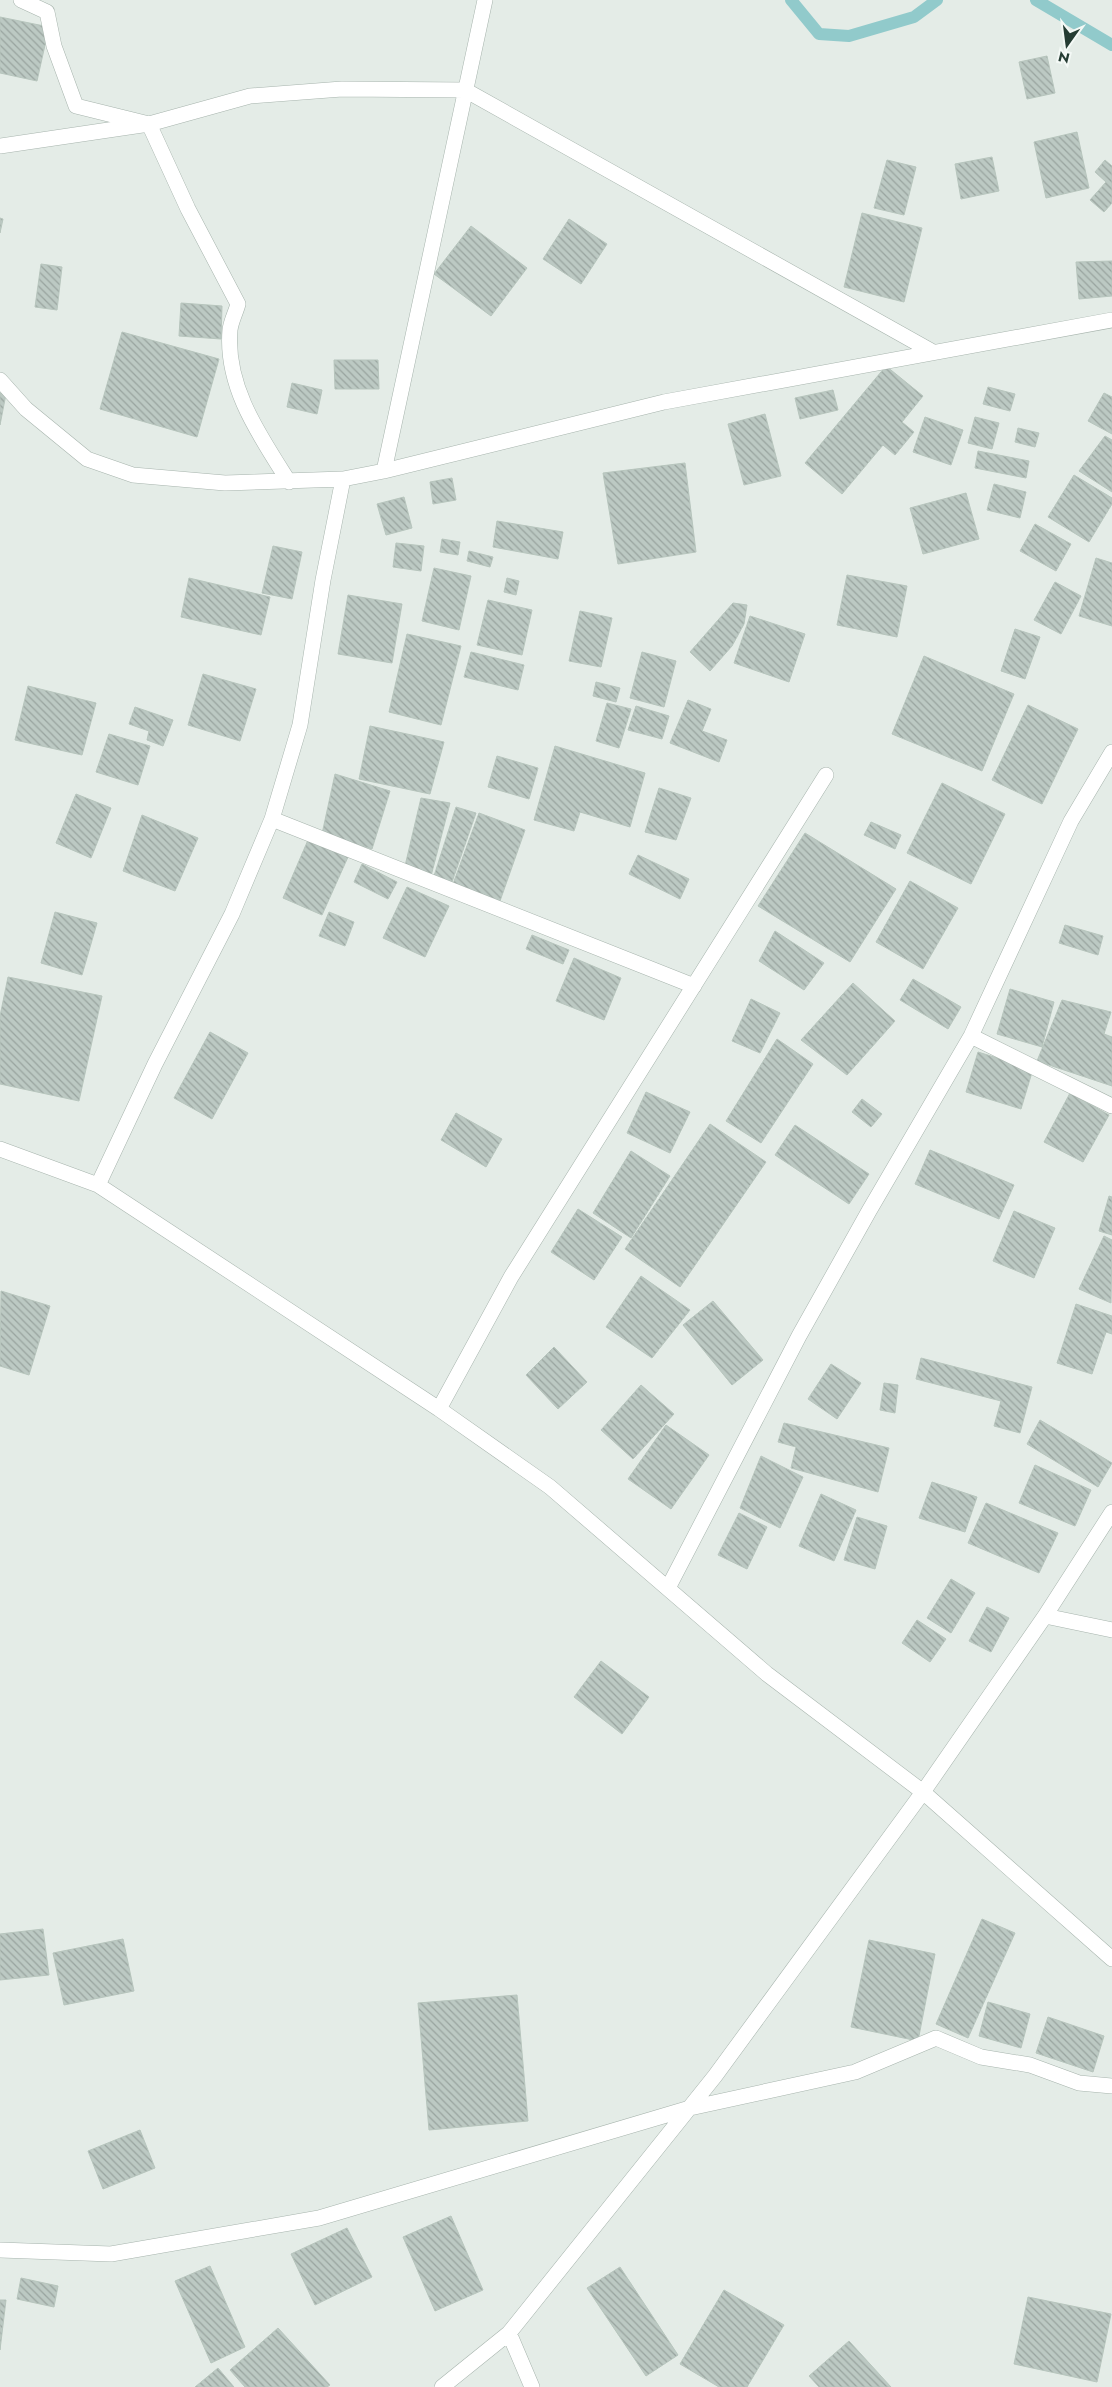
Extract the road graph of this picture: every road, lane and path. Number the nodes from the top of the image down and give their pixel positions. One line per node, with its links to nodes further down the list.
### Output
1 (21, 0): 4 (street)
2 (485, 0): 3 (street)
3 (465, 90): 4 (street); 7 (street); 9 (street)
4 (149, 124): 5 (street); 11 (street)
5 (0, 146)
6 (1112, 320): 7 (street)
7 (933, 352): 9 (street)
8 (0, 380): 11 (street)
9 (384, 471): 10 (street)
10 (343, 479): 11 (street); 14 (street)
11 (289, 482)
12 (1112, 752): 16 (street)
13 (826, 775): 15 (street)
14 (272, 819): 15 (street); 19 (street)
15 (694, 986): 20 (street)
16 (971, 1036): 17 (street); 22 (street)
17 (1112, 1106)
18 (0, 1149): 19 (street)
19 (98, 1184): 20 (street)
20 (439, 1409): 22 (street)
21 (1112, 1512): 23 (street)
22 (668, 1588): 25 (street)
23 (1045, 1616): 24 (street); 25 (street)
24 (1112, 1630)
25 (923, 1792): 26 (street); 28 (street)
26 (1112, 1959)
27 (1112, 2086): 28 (street)
28 (690, 2108): 29 (street); 30 (street)
29 (0, 2250)
30 (509, 2333): 31 (street); 32 (street)
31 (442, 2387)
32 (532, 2387)

